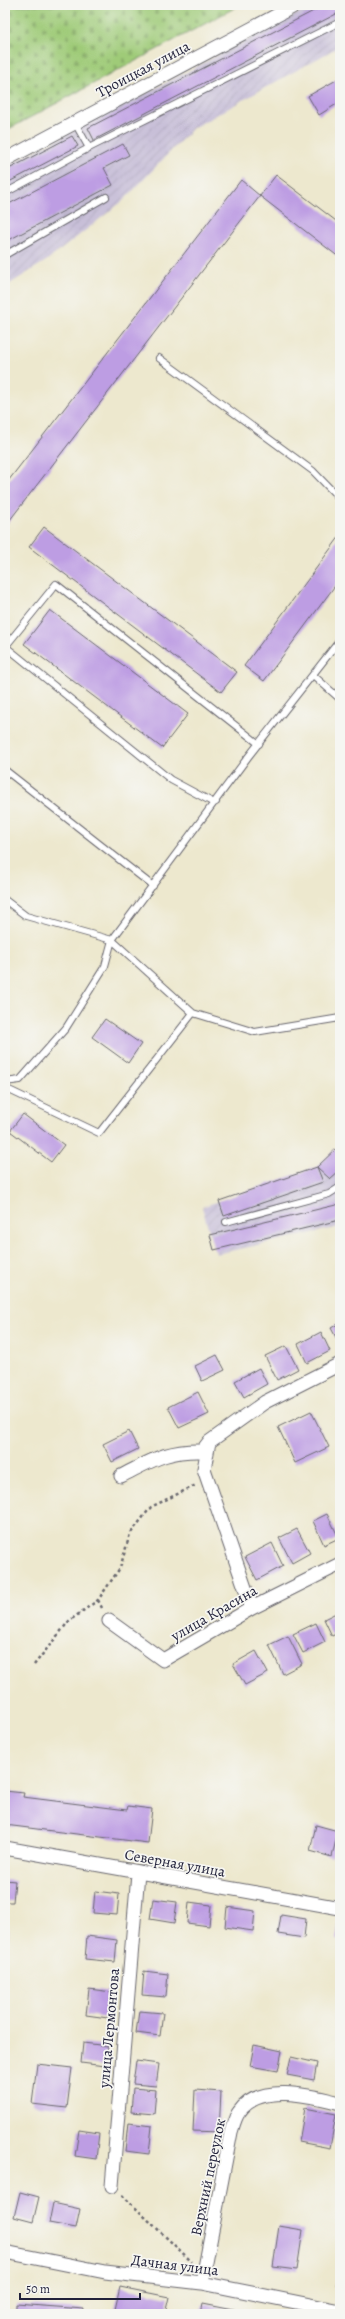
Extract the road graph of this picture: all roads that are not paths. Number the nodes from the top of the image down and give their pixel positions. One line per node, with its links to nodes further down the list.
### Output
1 (296, 5): 3 (street, Троицкая улица)
2 (340, 22): 4 (lane)
3 (75, 123): 4 (lane); 5 (street, Троицкая улица)
4 (88, 148): 6 (lane)
5 (5, 160)
6 (5, 193)
7 (106, 197): 8 (lane)
8 (5, 254)
9 (159, 358): 10 (lane)
10 (340, 499)
11 (340, 640): 13 (lane)
12 (5, 646): 15 (lane); 17 (lane)
13 (313, 675): 14 (lane); 15 (lane); 17 (lane)
14 (340, 699)
15 (259, 744): 17 (lane)
16 (5, 770): 18 (lane)
17 (214, 803): 18 (lane)
18 (153, 886): 20 (lane)
19 (5, 900): 20 (lane)
20 (112, 940): 21 (lane); 23 (lane)
21 (193, 1013): 22 (lane); 24 (lane)
22 (340, 1018)
23 (5, 1082)
24 (5, 1088)
25 (340, 1187): 26 (lane)
26 (226, 1222)
27 (340, 1364): 28 (street)
28 (209, 1442): 29 (street); 31 (street)
29 (121, 1476)
30 (340, 1564): 31 (street, улица Красина)
31 (252, 1608): 32 (street, улица Красина)
32 (109, 1621)
33 (5, 1848): 34 (street, Северная улица)
34 (138, 1873): 35 (street, Северная улица); 37 (street, улица Лермонтова)
35 (340, 1908)
36 (340, 2102): 39 (street, Верхний переулок)
37 (112, 2186)
38 (5, 2252): 39 (street, Дачная улица)
39 (203, 2278): 40 (street, Дачная улица)
40 (340, 2311)

